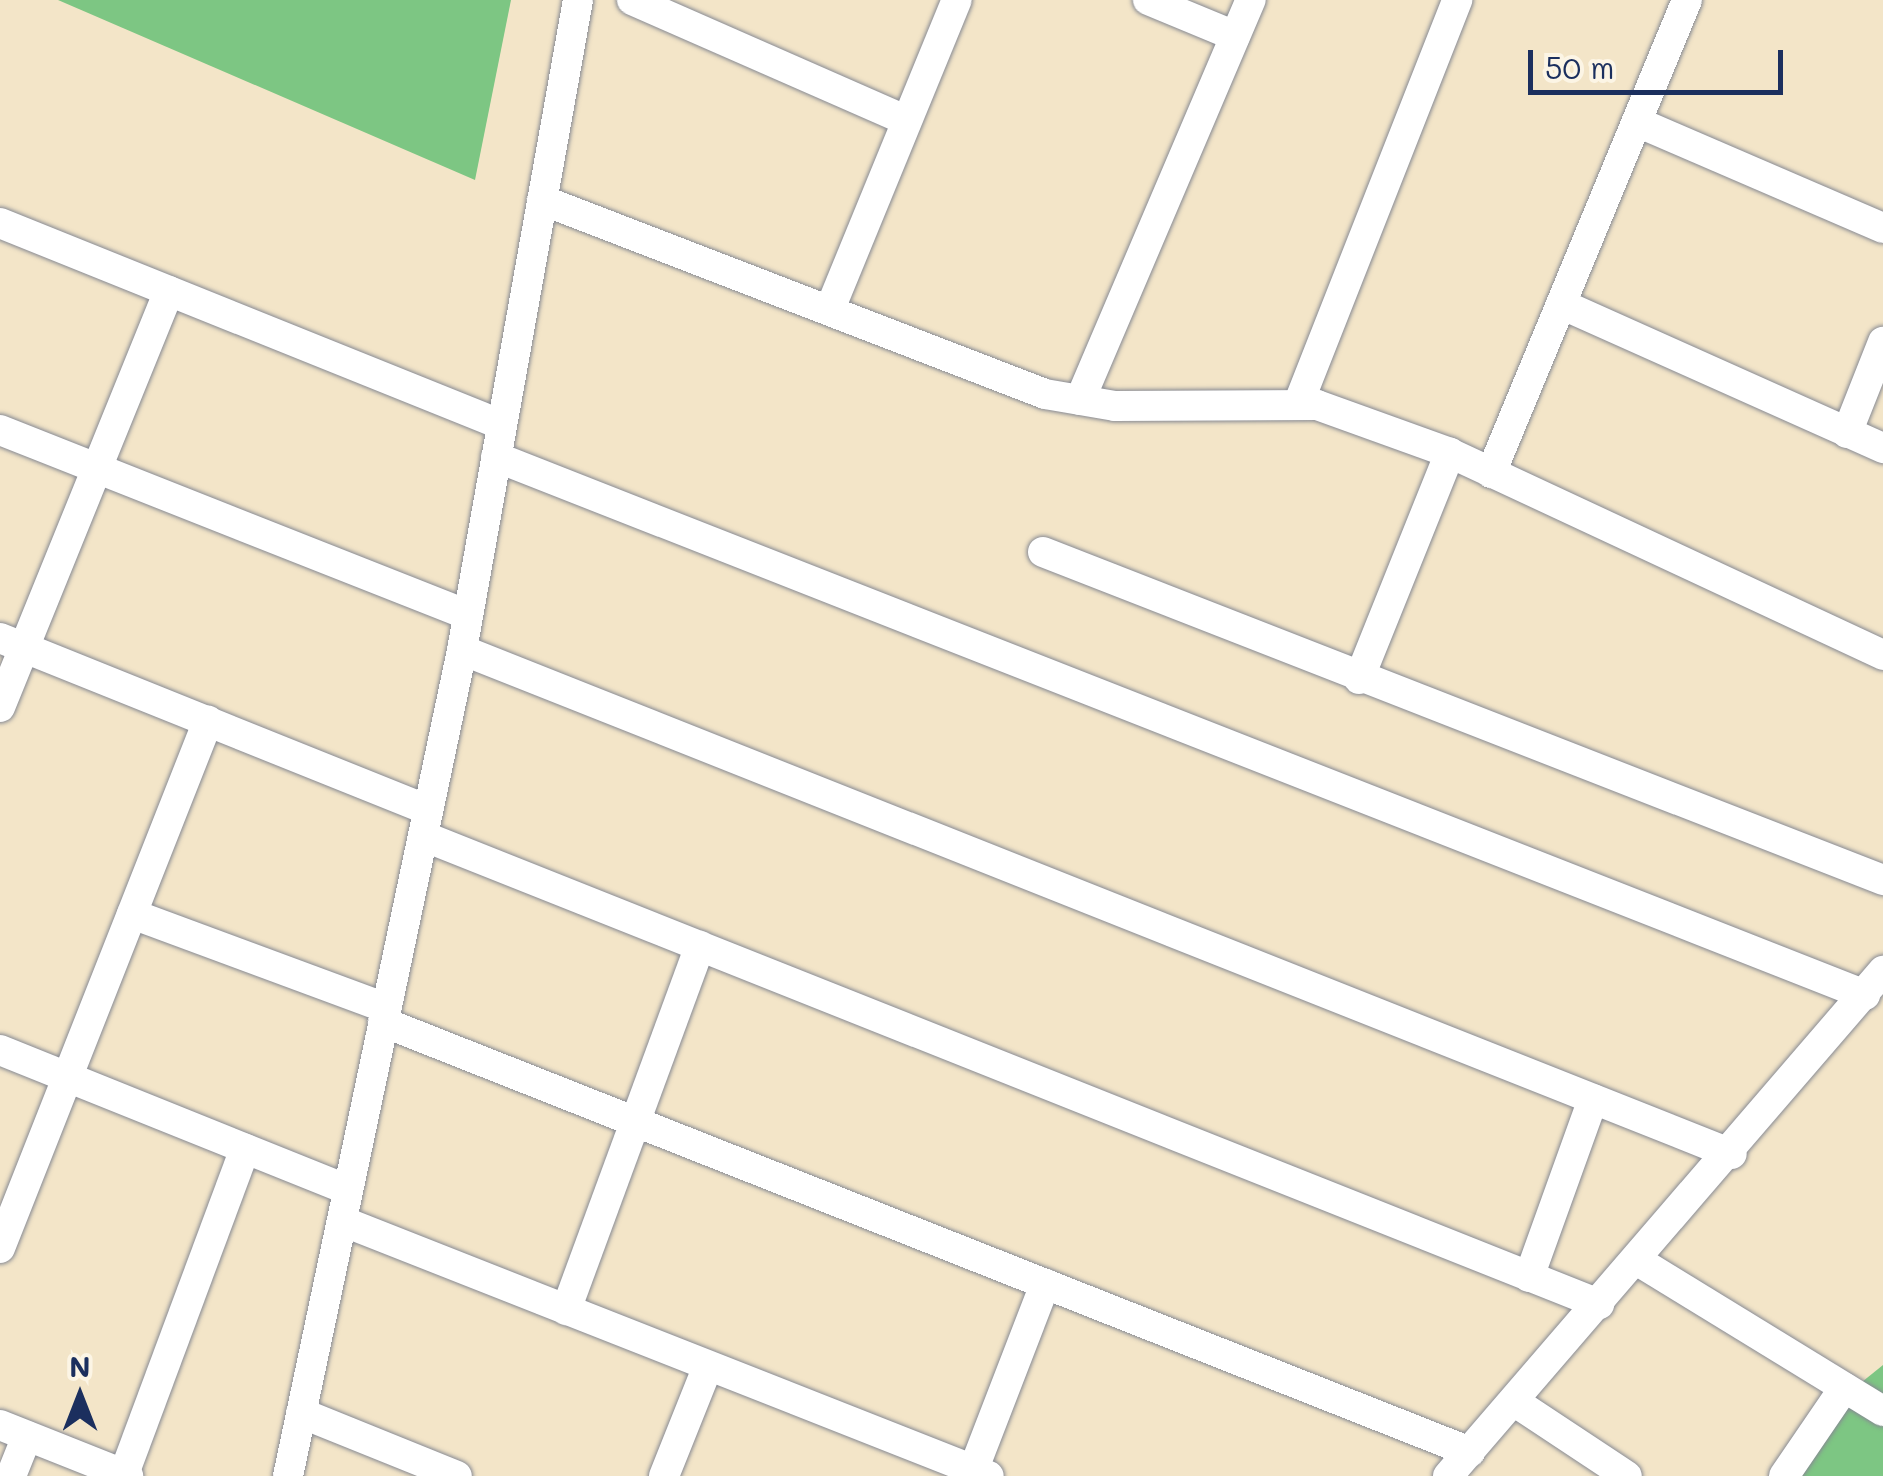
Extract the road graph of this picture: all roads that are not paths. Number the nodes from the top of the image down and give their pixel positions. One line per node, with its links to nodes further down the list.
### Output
1 (578, 0): 11 (street)
2 (632, 0): 9 (street)
3 (957, 0): 9 (street)
4 (1148, 0): 8 (street)
5 (1250, 0): 8 (street)
6 (1687, 0): 10 (street)
7 (1445, 4): 19 (street)
8 (1235, 36): 18 (street)
9 (907, 121): 16 (street)
10 (1637, 122): 13 (street); 15 (street)
11 (542, 200): 16 (street); 20 (street)
12 (0, 223): 14 (street)
13 (1883, 228)
14 (169, 291): 20 (street); 26 (street)
15 (1562, 304): 22 (street); 27 (street)
16 (830, 309): 18 (street)
17 (1883, 342): 22 (street)
18 (1080, 400): 19 (street)
19 (1299, 402): 24 (street)
20 (502, 426): 25 (street)
21 (0, 430): 26 (street)
22 (1847, 433): 23 (street)
23 (1883, 448)
24 (1450, 453): 27 (street); 33 (street)
25 (496, 456): 29 (street); 40 (street)
26 (96, 468): 29 (street); 30 (street)
27 (1492, 473): 32 (street)
28 (1043, 552): 33 (street)
29 (468, 615): 31 (street)
30 (12, 643): 34 (street); 35 (street)
31 (462, 650): 36 (street); 44 (street)
32 (1883, 655)
33 (1359, 679): 37 (street)
34 (0, 707)
35 (208, 722): 36 (street); 38 (street)
36 (425, 823): 39 (street); 41 (street)
37 (1883, 880)
38 (132, 914): 41 (street); 43 (street)
39 (700, 946): 45 (street); 52 (street)
40 (1874, 983): 47 (street)
41 (385, 1015): 45 (street); 48 (street)
42 (0, 1050): 43 (street)
43 (68, 1078): 46 (street); 50 (street)
44 (1593, 1099): 47 (street); 52 (street)
45 (636, 1122): 53 (street); 55 (street)
46 (245, 1149): 48 (street); 64 (street)
47 (1732, 1154): 51 (street)
48 (348, 1190): 49 (street)
49 (342, 1221): 55 (street); 60 (street)
50 (0, 1248)
51 (1638, 1261): 54 (street); 57 (street)
52 (1529, 1277): 54 (street)
53 (1046, 1284): 62 (street); 63 (street)
54 (1600, 1304): 58 (street)
55 (566, 1310): 56 (street)
56 (708, 1366): 63 (street); 68 (street)
57 (1844, 1388): 59 (street); 71 (street)
58 (1514, 1402): 62 (street); 70 (street)
59 (1883, 1411)
60 (301, 1413): 66 (street); 67 (street)
61 (13, 1430): 64 (street); 65 (street)
62 (1470, 1452): 69 (street)
63 (978, 1474)
64 (126, 1475)
65 (12, 1476)
66 (288, 1476)
67 (458, 1476)
68 (664, 1476)
69 (1448, 1476)
70 (1627, 1476)
71 (1784, 1476)

